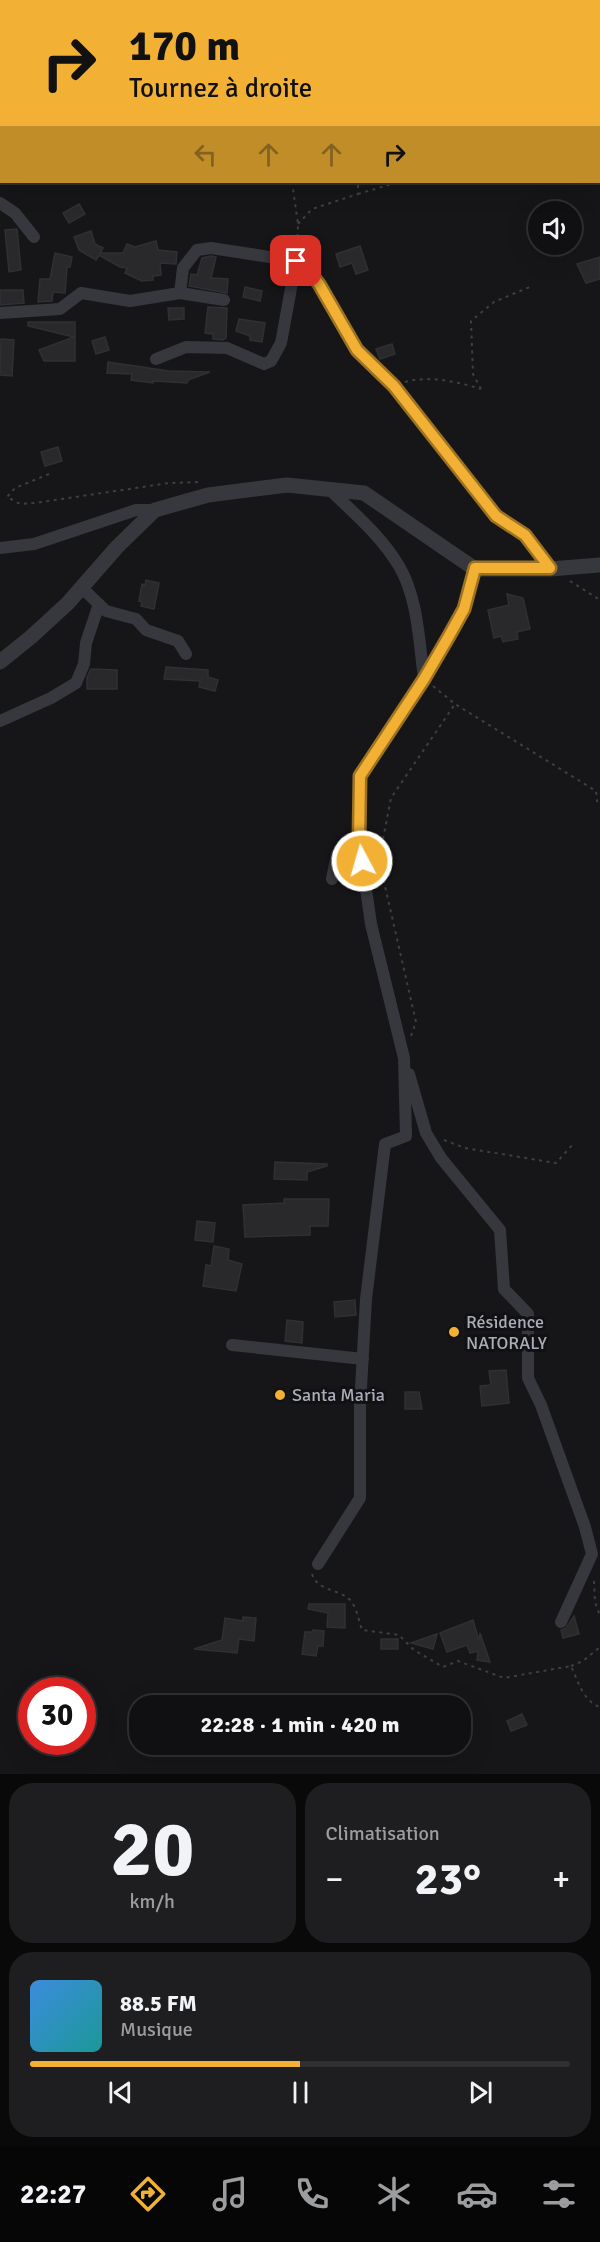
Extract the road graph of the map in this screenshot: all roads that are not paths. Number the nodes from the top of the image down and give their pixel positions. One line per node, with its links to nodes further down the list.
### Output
1 (0, 203): 2 (street)
2 (34, 237)
3 (296, 261): 4 (street); 7 (street); 13 (street)
4 (180, 293): 5 (street); 6 (street)
5 (224, 300)
6 (0, 314)
7 (156, 359)
8 (330, 490): 9 (street); 12 (street); 18 (street)
9 (155, 510): 10 (street); 14 (street)
10 (0, 548)
11 (600, 565): 13 (street)
12 (475, 568): 13 (street); 18 (street)
13 (550, 568)
14 (81, 587): 15 (street); 17 (street)
15 (99, 604): 16 (street); 19 (street)
16 (186, 654)
17 (0, 662)
18 (424, 679): 20 (street)
19 (0, 721)
20 (359, 840): 21 (street); 22 (street)
21 (332, 879)
22 (404, 1058): 24 (street); 26 (street)
23 (232, 1345): 24 (street)
24 (363, 1359): 25 (street)
25 (318, 1564)
26 (561, 1622)

